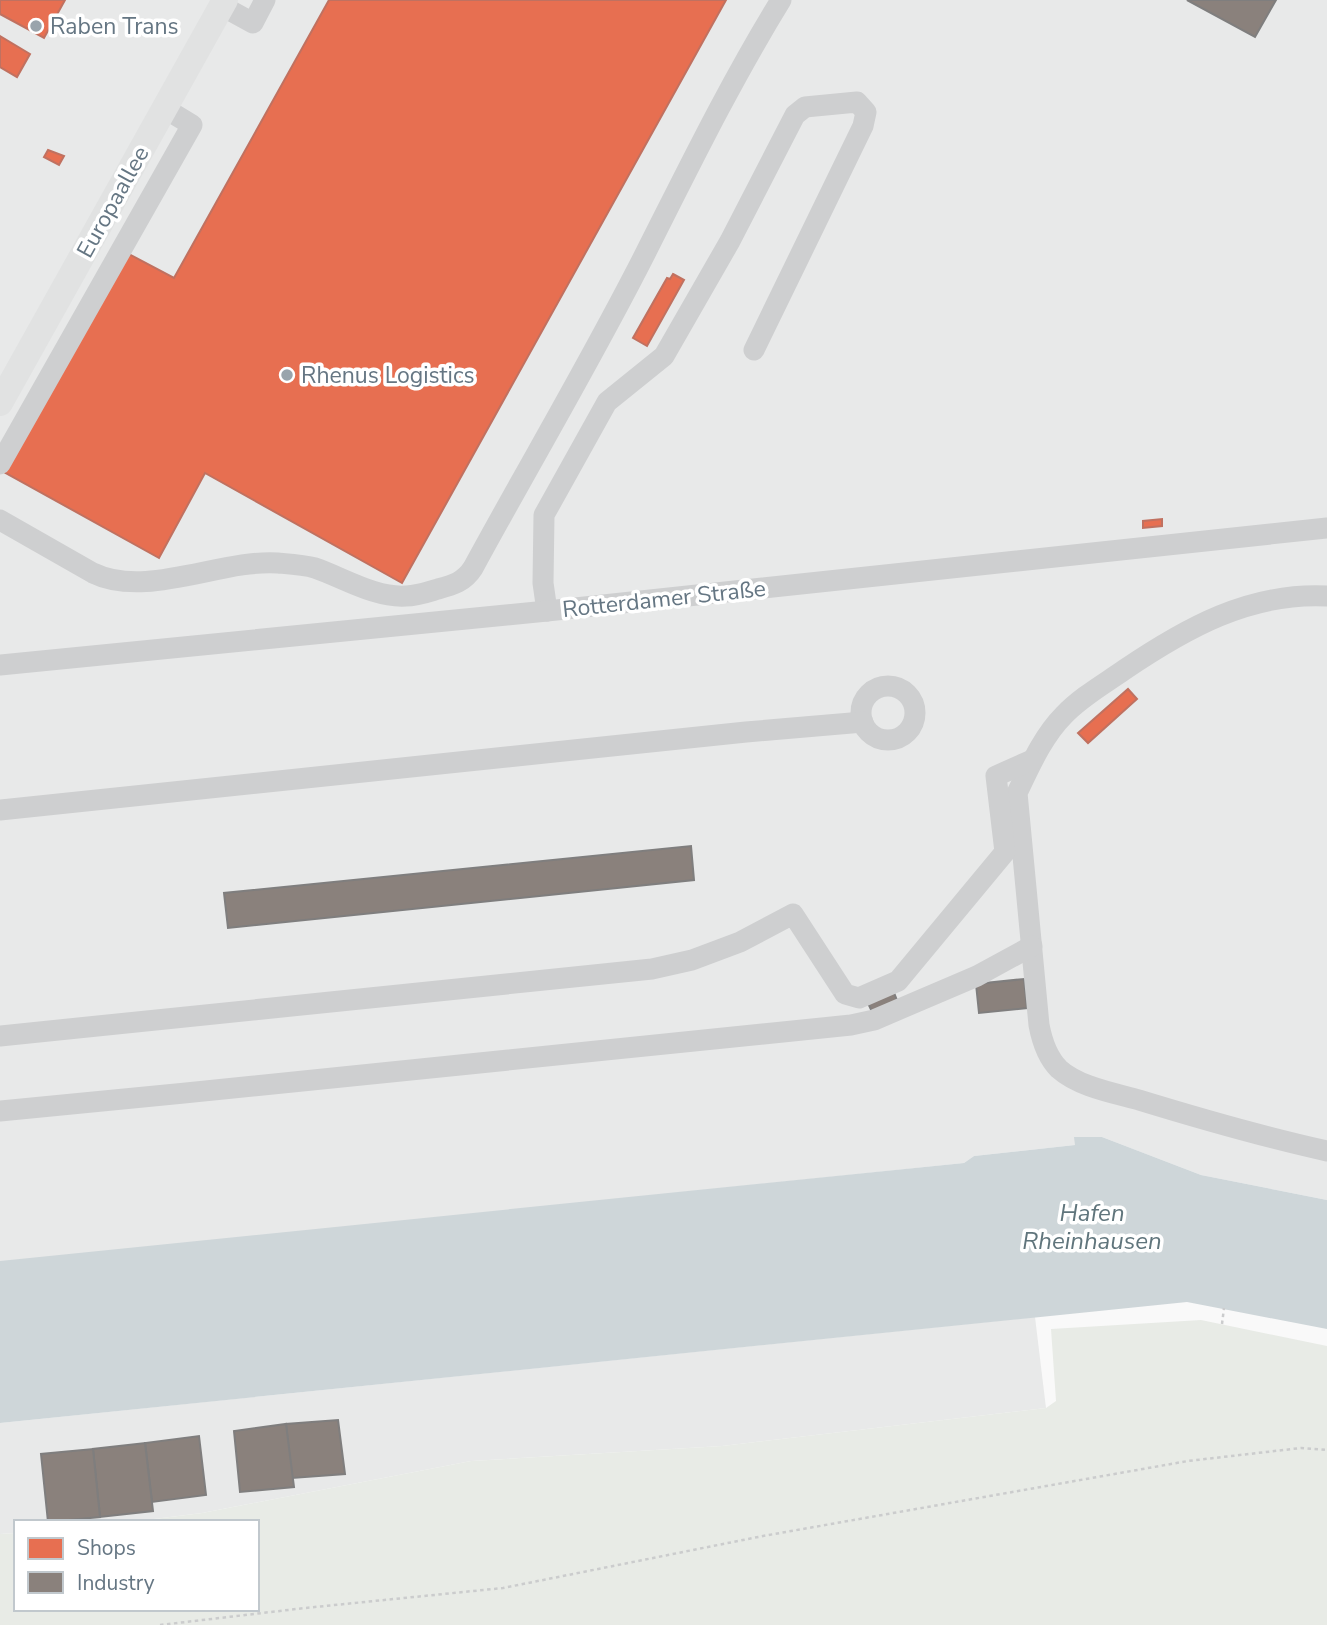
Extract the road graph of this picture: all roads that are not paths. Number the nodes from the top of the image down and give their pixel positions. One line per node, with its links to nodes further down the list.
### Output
1 (265, 0): 3 (street)
2 (781, 0): 8 (street)
3 (224, 3): 4 (main road, Europaallee)
4 (164, 108): 6 (main road, Europaallee); 7 (street)
5 (754, 350): 11 (street)
6 (0, 403)
7 (0, 464)
8 (0, 520)
9 (1327, 528): 11 (street, Rotterdamer Straße)
10 (1327, 596): 14 (street)
11 (547, 611): 12 (street, Rotterdamer Straße)
12 (0, 665)
13 (863, 722): 15 (street)
14 (1032, 760): 16 (street); 17 (street)
15 (0, 810)
16 (1032, 946): 18 (street); 19 (street)
17 (0, 1036)
18 (0, 1111)
19 (1327, 1151)

